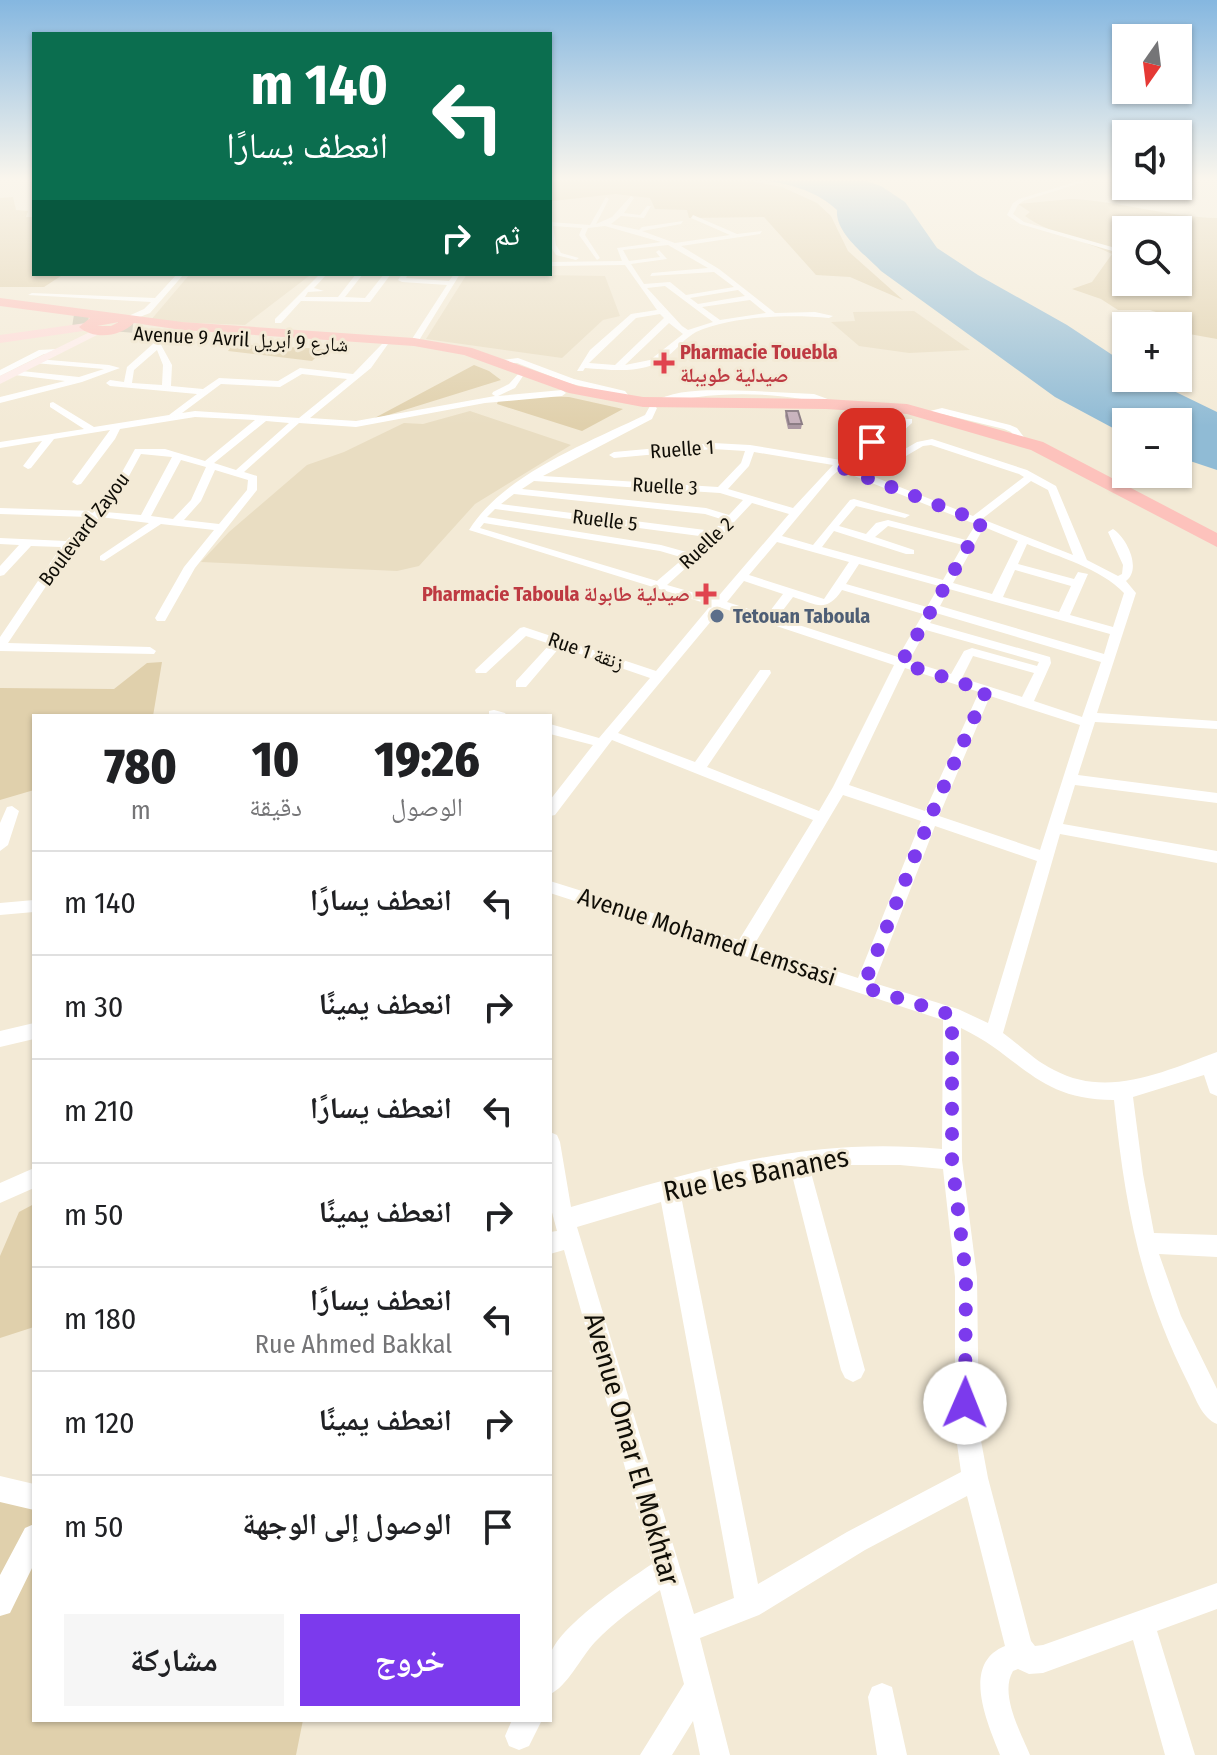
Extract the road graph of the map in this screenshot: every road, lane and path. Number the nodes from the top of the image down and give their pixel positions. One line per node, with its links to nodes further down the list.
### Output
1 (575, 263): 6 (street)
2 (579, 263): 6 (street)
3 (626, 263): 9 (street)
4 (704, 263): 7 (street)
5 (552, 264): 6 (street)
6 (570, 265)
7 (714, 270): 9 (street); 17 (street)
8 (552, 273): 9 (street)
9 (633, 274): 20 (street)
10 (179, 276): 30 (street)
11 (322, 276): 23 (street)
12 (358, 276): 29 (street)
13 (387, 276): 29 (street)
14 (404, 276): 18 (street)
15 (432, 276): 18 (street)
16 (456, 276): 19 (street)
17 (729, 281): 21 (street); 22 (street)
18 (427, 282): 19 (street)
19 (451, 283): 44 (street)
20 (643, 286): 22 (street); 35 (street)
21 (739, 288): 26 (street); 27 (street)
22 (674, 289): 26 (street)
23 (308, 290): 24 (street); 28 (street)
24 (326, 291)
25 (32, 295): 30 (street)
26 (684, 297): 32 (street)
27 (753, 297): 32 (street); 36 (street)
28 (300, 299): 29 (street); 38 (street)
29 (340, 299)
30 (158, 300): 39 (street)
31 (800, 302): 34 (street)
32 (696, 306): 40 (street)
33 (0, 307): 39 (highway, Avenue 9 Avril شارع 9 أبريل); 39 (highway, Avenue 9 Avril شارع 9 أبريل); 41 (highway, Avenue 9 Avril شارع 9 أبريل)
34 (813, 313): 36 (street); 37 (street)
35 (666, 315): 42 (street); 49 (street); 50 (street)
36 (773, 315): 40 (street)
37 (829, 316)
38 (278, 321)
39 (105, 324): 41 (highway, Avenue 9 Avril شارع 9 أبريل); 45 (highway, Avenue 9 Avril شارع 9 أبريل); 45 (highway, Avenue 9 Avril شارع 9 أبريل); 46 (street)
40 (720, 324): 42 (street)
41 (49, 329): 43 (main road); 46 (main road)
42 (688, 334): 50 (street)
43 (0, 339)
44 (414, 342): 45 (highway, Avenue 9 Avril شارع 9 أبريل); 48 (highway, Avenue 9 Avril شارع 9 أبريل)
45 (374, 343): 55 (highway, Avenue 9 Avril شارع 9 أبريل); 56 (street)
46 (60, 348): 47 (street); 54 (street)
47 (37, 361): 51 (street); 53 (street)
48 (500, 361): 55 (highway, Avenue 9 Avril شارع 9 أبريل); 62 (street)
49 (584, 365): 50 (street); 62 (street)
50 (618, 367)
51 (116, 368): 52 (street); 58 (street)
52 (130, 369): 60 (street); 61 (street)
53 (15, 372): 57 (street); 58 (street)
54 (0, 373)
55 (525, 376): 62 (highway); 65 (street)
56 (355, 377): 63 (street); 71 (street)
57 (0, 380)
58 (79, 380): 64 (street)
59 (110, 383): 60 (street)
60 (128, 384): 61 (street)
61 (166, 388): 63 (street)
62 (568, 389): 65 (street); 67 (highway); 67 (highway)
63 (204, 392): 69 (street)
64 (0, 400)
65 (485, 400): 71 (street)
66 (53, 405): 73 (street)
67 (654, 405): 68 (highway); 68 (highway); 85 (street)
68 (906, 416): 80 (street); 111 (highway); 116 (highway)
69 (172, 417): 70 (street); 72 (street)
70 (265, 417): 71 (street); 79 (street)
71 (300, 420): 82 (street)
72 (117, 425): 73 (street); 86 (street)
73 (91, 429): 74 (street)
74 (52, 435): 75 (street); 81 (street)
75 (2, 446)
76 (750, 448): 77 (street, Ruelle 1); 80 (street, Ruelle 1); 87 (street, Ruelle 1)
77 (614, 455)
78 (178, 456): 79 (street); 94 (street, Boulevard Zayou); 97 (street)
79 (210, 465): 82 (street); 101 (street)
80 (840, 465): 83 (street, Ruelle 1); 93 (street)
81 (28, 466)
82 (239, 472): 102 (street)
83 (865, 476): 84 (street); 90 (street, Ruelle 1)
84 (1031, 476): 100 (street); 121 (street)
85 (534, 478): 87 (street, Ruelle 3); 88 (street)
86 (77, 482)
87 (721, 490): 89 (street, Ruelle 3)
88 (514, 491): 91 (street); 96 (street)
89 (751, 498): 93 (street, Ruelle 3); 96 (street, Ruelle 2)
90 (921, 498): 98 (street); 100 (street, Ruelle 1)
91 (494, 506): 95 (street); 106 (street, Ruelle 5)
92 (0, 511): 94 (street)
93 (794, 512): 107 (street)
94 (98, 514): 97 (street); 114 (street, Boulevard Zayou)
95 (480, 519): 118 (street); 129 (street)
96 (732, 519): 106 (street, Ruelle 2)
97 (144, 520): 99 (street)
98 (901, 520): 103 (street); 104 (street); 108 (street)
99 (158, 521): 101 (street); 119 (street)
100 (978, 521): 109 (street, Ruelle 1); 113 (street)
101 (175, 523): 102 (street)
102 (220, 527): 137 (street)
103 (832, 527): 108 (street); 115 (street)
104 (923, 531): 113 (street); 117 (street)
105 (1113, 532): 126 (street)
106 (716, 535): 118 (street, Ruelle 2)
107 (773, 537): 115 (street); 125 (street)
108 (868, 539): 117 (street)
109 (1024, 539): 121 (street, Ruelle 1); 122 (street)
110 (0, 541): 112 (street)
111 (1217, 541)
112 (28, 542): 114 (street); 124 (street)
113 (967, 543): 128 (street)
114 (69, 544): 143 (street, Boulevard Zayou)
115 (815, 549): 120 (street)
116 (1217, 551)
117 (910, 552): 123 (street)
118 (692, 557): 129 (street, Ruelle 2)
119 (104, 558)
120 (856, 560): 123 (street); 130 (street)
121 (1085, 564): 126 (street, Ruelle 1); 127 (street)
122 (1011, 566): 127 (street); 132 (street)
123 (898, 571): 128 (street)
124 (0, 573)
125 (742, 577): 131 (street); 134 (street)
126 (1119, 581): 140 (street)
127 (1078, 584): 136 (street)
128 (946, 585): 132 (street); 135 (street)
129 (659, 586): 134 (street)
130 (839, 586): 131 (street); 135 (street)
131 (789, 594): 138 (street)
132 (996, 598): 133 (street)
133 (1011, 603): 136 (street); 139 (street)
134 (720, 604): 138 (street); 150 (street)
135 (929, 615): 139 (street); 146 (street); 147 (street)
136 (1063, 617): 140 (street)
137 (161, 618)
138 (769, 620): 146 (street)
139 (1000, 628): 142 (street)
140 (1118, 632): 145 (street)
141 (559, 641): 148 (street, Rue 1 زنقة); 150 (street, Rue 1 زنقة); 152 (street)
142 (1054, 644): 145 (street); 147 (street)
143 (0, 646): 144 (street)
144 (150, 651)
145 (1109, 660): 155 (street)
146 (901, 663): 151 (street); 161 (street)
147 (1044, 666): 151 (street); 154 (street)
148 (481, 670)
149 (765, 673): 159 (street)
150 (658, 676): 158 (street)
151 (954, 680): 153 (street)
152 (521, 684)
153 (986, 691): 154 (street); 166 (street)
154 (1026, 703): 155 (street)
155 (1088, 720): 156 (street); 160 (street)
156 (1217, 725)
157 (552, 729): 158 (street)
158 (606, 738): 159 (street); 163 (street)
159 (698, 769): 165 (street)
160 (1069, 779): 162 (street); 167 (street)
161 (840, 788): 165 (street); 166 (street)
162 (1217, 798)
163 (552, 808)
164 (12, 811): 168 (street)
165 (822, 818): 174 (street)
166 (930, 818): 170 (street); 175 (street)
167 (1056, 828): 169 (street); 170 (street)
168 (0, 845)
169 (1217, 857)
170 (1047, 858): 178 (street)
171 (552, 888): 174 (street, Avenue Mohamed Lemssasi)
172 (32, 906): 173 (street)
173 (0, 909)
174 (743, 949): 175 (street, Avenue Mohamed Lemssasi)
175 (863, 987): 176 (street, Avenue Mohamed Lemssasi)
176 (952, 1015): 178 (street, Avenue Mohamed Lemssasi); 185 (street)
177 (32, 1031): 179 (street)
178 (993, 1036): 182 (street, Avenue Mohamed Lemssasi)
179 (0, 1039)
180 (1214, 1062): 181 (street); 182 (street, Avenue Mohamed Lemssasi)
181 (1217, 1087)
182 (1123, 1090): 190 (street)
183 (552, 1159): 189 (street, Avenue Omar El Mokhtar)
184 (798, 1160): 185 (street, Rue les Bananes); 187 (street, Rue les Bananes); 192 (street)
185 (952, 1160): 194 (street)
186 (32, 1179): 188 (street)
187 (669, 1188): 189 (street, Rue les Bananes); 201 (street)
188 (0, 1193)
189 (561, 1234): 198 (street, Avenue Omar El Mokhtar)
190 (1146, 1243): 191 (street); 193 (street)
191 (1217, 1246)
192 (853, 1370)
193 (1217, 1412)
194 (975, 1478): 201 (street); 204 (street)
195 (0, 1489): 196 (street)
196 (32, 1497)
197 (32, 1541): 200 (street)
198 (666, 1570): 203 (street, Avenue Omar El Mokhtar); 205 (street)
199 (1217, 1596): 202 (street)
200 (0, 1603)
201 (749, 1605): 203 (street)
202 (1142, 1625): 204 (street); 212 (street)
203 (685, 1631): 206 (street, Avenue Omar El Mokhtar)
204 (1021, 1654): 211 (street)
205 (552, 1676)
206 (699, 1685): 208 (street); 209 (street, Avenue Omar El Mokhtar)
207 (882, 1697): 210 (street)
208 (655, 1755)
209 (715, 1755)
210 (892, 1755)
211 (1015, 1755)
212 (1180, 1755)

